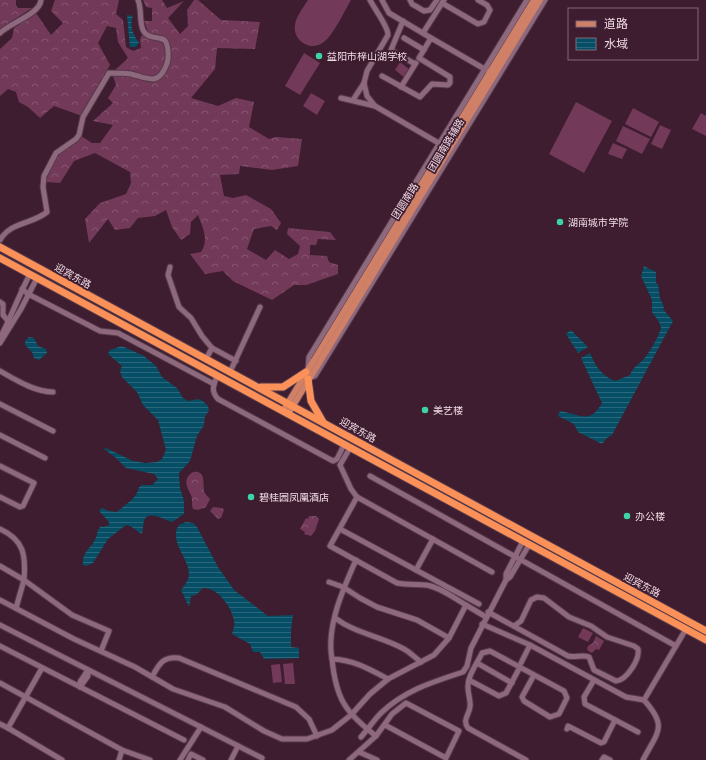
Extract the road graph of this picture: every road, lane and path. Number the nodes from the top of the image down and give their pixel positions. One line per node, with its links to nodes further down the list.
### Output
1 (41, 0): 13 (street)
2 (138, 0): 28 (street)
3 (370, 0): 22 (street)
4 (382, 0): 12 (street)
5 (410, 0): 11 (street)
6 (478, 0): 11 (street)
7 (527, 0): 20 (street)
8 (534, 0): 20 (main road, 团圆南路)
9 (540, 0): 47 (main road, 团圆南路)
10 (544, 0): 47 (street, 团圆南路辅路)
11 (441, 1): 14 (street)
12 (403, 21): 14 (street); 19 (street)
13 (0, 33)
14 (423, 33): 16 (street)
15 (404, 38): 17 (street)
16 (431, 38): 17 (street); 20 (street)
17 (424, 50): 18 (street)
18 (419, 58): 19 (street); 23 (street)
19 (415, 64): 23 (street)
20 (488, 71): 27 (main road, 团圆南路)
21 (382, 76): 23 (street)
22 (364, 83): 25 (street); 26 (street)
23 (401, 87)
24 (341, 98): 25 (street)
25 (352, 100): 26 (street)
26 (375, 106): 27 (street)
27 (442, 145): 47 (main road, 团圆南路)
28 (0, 240)
29 (0, 247): 43 (highway, 迎宾东路)
30 (0, 258): 32 (highway, 迎宾东路)
31 (170, 266): 42 (street)
32 (30, 274): 33 (highway, 迎宾东路); 34 (street)
33 (37, 278): 35 (street); 48 (highway, 迎宾东路)
34 (21, 291): 35 (street); 38 (street)
35 (28, 294): 38 (street); 49 (street)
36 (0, 302): 39 (street)
37 (260, 307): 44 (street)
38 (16, 312): 39 (street)
39 (10, 323): 40 (street)
40 (2, 333): 41 (street)
41 (0, 343)
42 (212, 348): 43 (street); 44 (street)
43 (206, 359): 46 (highway, 迎宾东路)
44 (236, 361): 46 (street)
45 (0, 371): 51 (street)
46 (230, 372): 50 (highway, 迎宾东路)
47 (308, 374): 50 (highway); 53 (main road, 团圆南路); 55 (highway)
48 (217, 376): 49 (street); 54 (highway, 迎宾东路)
49 (214, 384): 58 (street)
50 (257, 387): 53 (highway, 迎宾东路)
51 (53, 392)
52 (0, 404): 56 (street)
53 (290, 405): 54 (main road, 团圆南路); 55 (highway, 迎宾东路)
54 (285, 412): 58 (highway, 迎宾东路)
55 (325, 424): 86 (highway, 迎宾东路)
56 (53, 431)
57 (0, 435): 59 (street)
58 (347, 447): 63 (street); 67 (highway, 迎宾东路)
59 (45, 458)
60 (0, 466): 62 (street)
61 (370, 476): 68 (street)
62 (0, 497)
63 (357, 497): 65 (street); 66 (street)
64 (0, 529): 73 (street)
65 (340, 529): 69 (street); 71 (street)
66 (433, 539): 71 (street); 72 (street)
67 (526, 543): 68 (street); 85 (highway, 迎宾东路)
68 (518, 559): 80 (street); 91 (street)
69 (356, 560): 75 (street); 78 (street)
70 (0, 566): 73 (street)
71 (416, 570): 77 (street)
72 (492, 572)
73 (24, 580): 79 (street); 92 (street)
74 (329, 582): 75 (street)
75 (344, 587): 81 (street); 87 (street)
76 (0, 600): 79 (street)
77 (479, 604)
78 (466, 605): 80 (street); 87 (street)
79 (16, 608): 92 (street)
80 (487, 615): 82 (street); 84 (street)
81 (335, 618): 93 (street); 94 (street)
82 (482, 624): 89 (street); 115 (street)
83 (0, 625): 98 (street)
84 (514, 626): 84 (street)
85 (686, 630): 88 (highway, 迎宾东路); 91 (street)
86 (706, 630)
87 (449, 638): 94 (street)
88 (706, 640)
89 (530, 645): 96 (street); 103 (street)
90 (0, 646): 97 (street)
91 (676, 646): 108 (street)
92 (101, 651): 100 (street)
93 (332, 659): 101 (street); 109 (street)
94 (421, 662): 101 (street)
95 (477, 664): 96 (street); 102 (street); 105 (street)
96 (521, 665): 99 (street); 105 (street)
97 (42, 668): 106 (street); 107 (street)
98 (88, 670): 106 (street); 113 (street)
99 (534, 675): 99 (street)
100 (152, 677): 118 (street); 118 (street)
101 (388, 679): 109 (street)
102 (469, 680): 105 (street); 135 (street)
103 (594, 680): 108 (street); 110 (street)
104 (0, 683): 107 (street)
105 (512, 683)
106 (80, 687): 121 (street)
107 (25, 697): 114 (street); 123 (street)
108 (644, 700): 138 (street)
109 (351, 715): 115 (street); 118 (street)
110 (615, 720): 116 (street); 117 (street)
111 (0, 724): 114 (street)
112 (385, 725): 112 (street); 119 (street)
113 (201, 727): 122 (street); 129 (street)
114 (8, 728): 126 (street)
115 (368, 729): 119 (street); 120 (street)
116 (567, 729)
117 (638, 732)
118 (317, 736)
119 (376, 736): 124 (street)
120 (361, 737)
121 (184, 740)
122 (238, 746): 125 (street); 132 (street)
123 (122, 750): 127 (street); 128 (street)
124 (359, 752): 133 (street); 134 (street)
125 (262, 758)
126 (62, 760)
127 (119, 760)
128 (150, 760)
129 (180, 760)
130 (188, 760): 131 (street)
131 (203, 760)
132 (231, 760)
133 (349, 760)
134 (377, 760)
135 (526, 760)
136 (602, 760): 137 (street)
137 (610, 760)
138 (643, 760)

